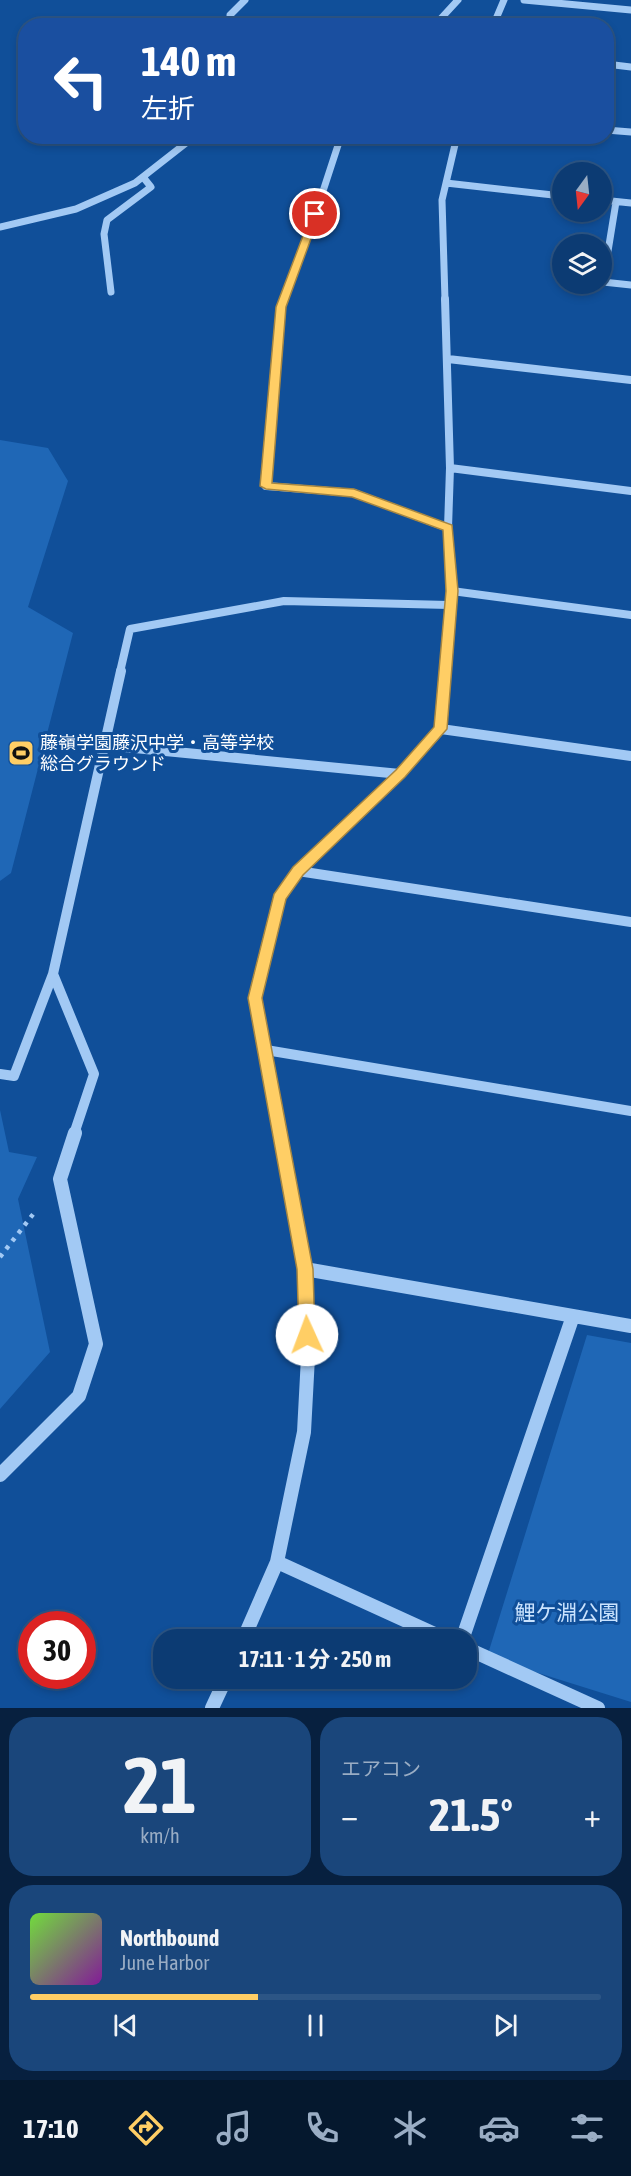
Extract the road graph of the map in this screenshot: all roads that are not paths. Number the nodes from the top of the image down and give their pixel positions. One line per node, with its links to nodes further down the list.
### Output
1 (245, 0): 6 (street)
2 (458, 0): 7 (street)
3 (504, 0): 8 (street)
4 (524, 0): 5 (street)
5 (631, 10)
6 (231, 18)
7 (441, 18)
8 (496, 18)
9 (614, 65): 10 (street)
10 (631, 67)
11 (614, 131): 12 (street)
12 (631, 132)
13 (185, 144): 16 (street)
14 (338, 144): 29 (street)
15 (455, 144): 17 (street)
16 (143, 177): 22 (street); 24 (street)
17 (446, 183): 18 (street); 25 (street)
18 (552, 195)
19 (612, 201): 20 (street)
20 (616, 202): 21 (street); 23 (street)
21 (631, 203)
22 (0, 227)
23 (631, 285)
24 (111, 292)
25 (448, 359): 26 (street); 27 (street)
26 (631, 380)
27 (450, 468): 28 (street); 29 (street)
28 (631, 491)
29 (448, 528): 30 (street)
30 (452, 591): 31 (street); 32 (street)
31 (449, 605): 33 (street); 34 (street)
32 (631, 615)
33 (441, 729): 35 (street); 36 (street)
34 (104, 745): 36 (street); 39 (street)
35 (631, 756)
36 (400, 774): 37 (street)
37 (298, 871): 38 (street); 40 (street)
38 (631, 922)
39 (53, 974): 41 (street); 46 (street)
40 (266, 1050): 42 (street); 43 (street)
41 (0, 1074)
42 (631, 1111)
43 (305, 1269): 44 (street); 47 (street)
44 (573, 1316): 45 (street); 50 (street)
45 (631, 1326)
46 (0, 1475)
47 (277, 1562): 48 (street); 49 (street)
48 (248, 1629)
49 (424, 1629)
50 (466, 1629)
51 (477, 1653): 54 (street)
52 (220, 1689): 53 (street)
53 (212, 1708)
54 (598, 1708)

